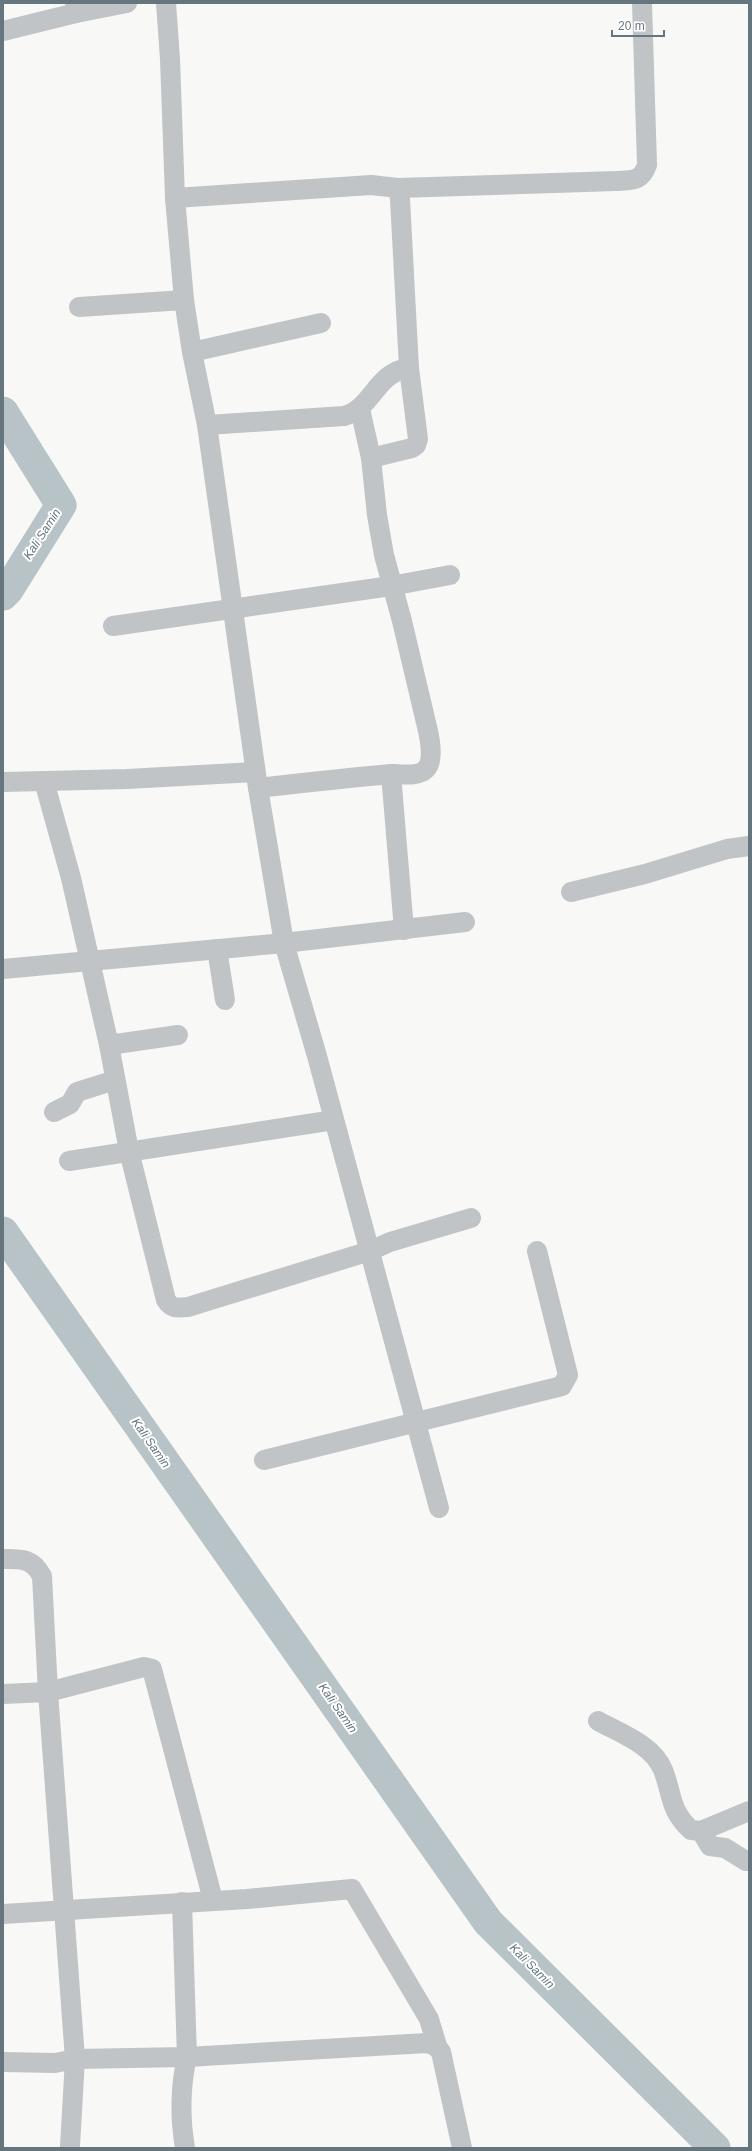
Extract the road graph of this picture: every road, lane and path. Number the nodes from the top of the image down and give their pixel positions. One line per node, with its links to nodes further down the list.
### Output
1 (127, 3): 4 (street)
2 (166, 3): 7 (street)
3 (642, 3): 6 (street)
4 (76, 8): 5 (street)
5 (3, 31)
6 (398, 188): 7 (street); 12 (street)
7 (175, 198): 8 (street)
8 (184, 300): 9 (street); 11 (street)
9 (79, 307)
10 (321, 323): 11 (street)
11 (192, 352): 14 (street)
12 (409, 368): 13 (street); 15 (street)
13 (360, 409): 14 (street); 15 (street)
14 (207, 425): 18 (street)
15 (371, 458): 17 (street)
16 (450, 575): 17 (street)
17 (391, 586): 18 (street); 20 (street)
18 (233, 608): 19 (street); 21 (street)
19 (113, 626)
20 (392, 774): 21 (street); 27 (street)
21 (257, 780): 22 (street); 28 (street)
22 (44, 781): 23 (street); 30 (street)
23 (3, 782)
24 (749, 846): 25 (street)
25 (571, 892)
26 (465, 922): 27 (street)
27 (404, 930): 28 (street)
28 (284, 943): 29 (street); 37 (street)
29 (217, 949): 30 (street); 32 (street)
30 (91, 962): 31 (street); 34 (street)
31 (3, 969)
32 (225, 1000)
33 (178, 1034): 34 (street)
34 (109, 1045): 35 (street)
35 (116, 1080): 36 (street); 38 (street)
36 (54, 1112)
37 (334, 1120): 38 (street); 41 (street)
38 (130, 1151): 39 (street); 41 (street)
39 (69, 1161)
40 (471, 1218): 41 (street)
41 (370, 1251): 43 (street)
42 (537, 1251): 43 (street)
43 (417, 1423): 44 (street); 45 (street)
44 (264, 1460)
45 (439, 1508)
46 (3, 1559): 47 (street)
47 (48, 1692): 48 (street); 53 (street); 55 (street)
48 (3, 1694)
49 (598, 1721): 51 (street)
50 (749, 1811): 51 (street)
51 (701, 1831): 52 (street)
52 (746, 1861)
53 (213, 1900): 54 (street); 57 (street)
54 (182, 1902): 55 (street); 58 (street)
55 (64, 1910): 56 (street); 59 (street)
56 (3, 1914)
57 (438, 2049): 58 (street); 63 (street)
58 (187, 2057): 59 (street); 62 (street)
59 (75, 2059): 60 (street); 61 (street)
60 (3, 2062)
61 (70, 2146)
62 (185, 2148)
63 (462, 2148)

